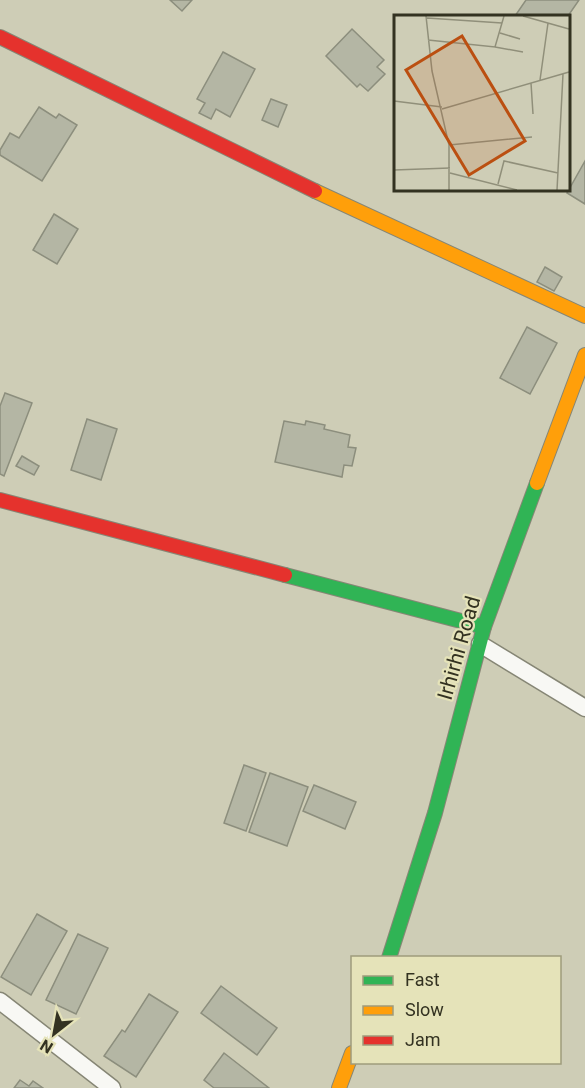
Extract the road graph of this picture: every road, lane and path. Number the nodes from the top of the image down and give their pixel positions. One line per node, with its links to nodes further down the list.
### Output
1 (0, 37): 2 (street)
2 (585, 316)
3 (585, 355): 5 (street, Irhirhi Road)
4 (0, 500): 5 (street)
5 (484, 627): 6 (street, Irhirhi Road)
6 (480, 644): 7 (street); 8 (street, Irhirhi Road)
7 (585, 708)
8 (389, 956)
9 (0, 1001): 11 (street)
10 (351, 1056): 12 (street)
11 (112, 1088)
12 (339, 1088)

